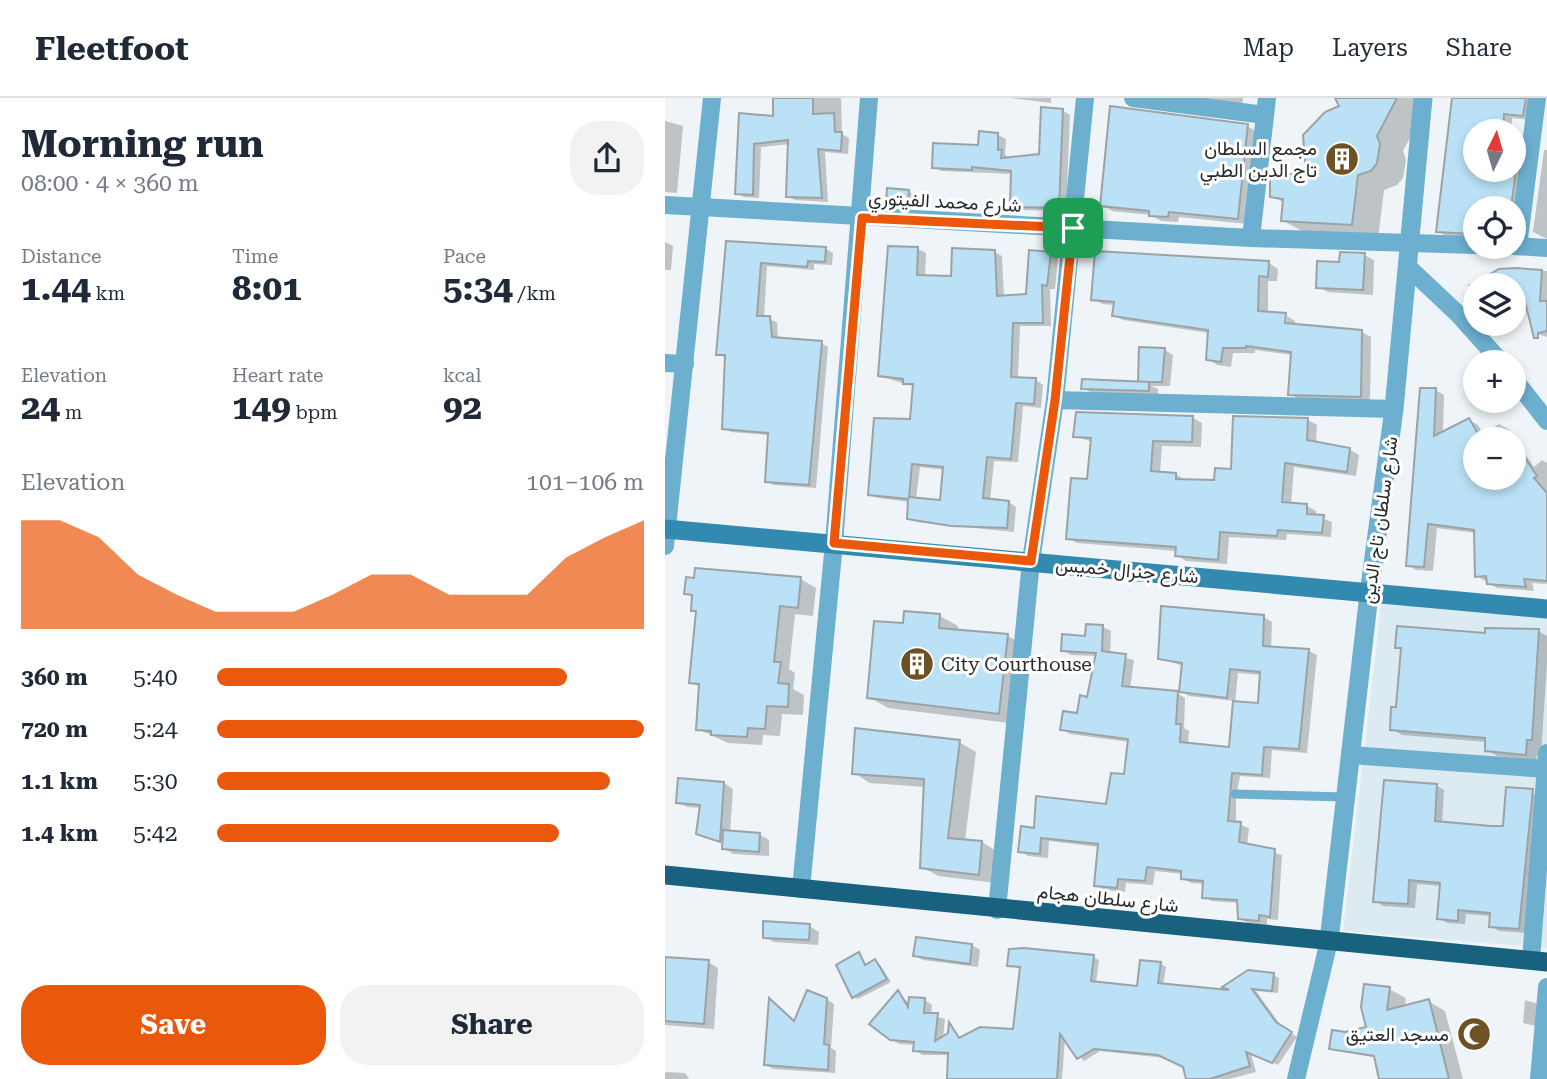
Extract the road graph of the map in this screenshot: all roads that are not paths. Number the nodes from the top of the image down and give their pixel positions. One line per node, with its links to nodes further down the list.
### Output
1 (712, 98): 10 (street)
2 (869, 98): 11 (street)
3 (1085, 98): 12 (street)
4 (1133, 98): 7 (street)
5 (1423, 98): 14 (street, شارع سلطان تاج الدين)
6 (1537, 98): 8 (street)
7 (1266, 106): 13 (street)
8 (1523, 196)
9 (665, 205): 10 (street, شارع محمد الفيتوري)
10 (702, 207): 11 (street, شارع محمد الفيتوري); 21 (street)
11 (862, 218): 12 (street, شارع محمد الفيتوري); 27 (street)
12 (1073, 228): 13 (street, شارع محمد الفيتوري); 23 (street)
13 (1251, 238): 14 (street, شارع محمد الفيتوري)
14 (1410, 244): 15 (street, شارع محمد الفيتوري); 18 (street, شارع سلطان تاج الدين)
15 (1463, 246)
16 (1526, 247): 17 (street)
17 (1547, 248)
18 (1407, 266): 19 (street); 24 (street, شارع سلطان تاج الدين)
19 (1490, 350)
20 (665, 363): 21 (street)
21 (685, 364): 26 (street)
22 (1526, 394): 25 (street)
23 (1055, 400): 24 (street); 28 (street)
24 (1394, 409): 29 (street, شارع سلطان تاج الدين)
25 (1547, 421)
26 (666, 535): 27 (main road, شارع جنرال خميس)
27 (834, 543): 28 (main road, شارع جنرال خميس); 37 (street)
28 (1031, 561): 29 (main road, شارع جنرال خميس); 38 (street)
29 (1369, 594): 30 (main road, شارع جنرال خميس); 32 (street, شارع سلطان تاج الدين)
30 (1547, 609)
31 (1547, 753): 33 (street)
32 (1350, 755): 33 (street); 35 (street, شارع سلطان تاج الدين)
33 (1547, 769): 40 (street)
34 (1235, 794): 35 (lane)
35 (1345, 797): 39 (street, شارع سلطان تاج الدين)
36 (665, 875): 37 (highway, شارع سلطان هجام)
37 (800, 889): 38 (highway, شارع سلطان هجام)
38 (997, 910): 39 (highway, شارع سلطان هجام)
39 (1329, 941): 40 (highway, شارع سلطان هجام); 42 (street)
40 (1539, 962)
41 (1547, 987): 43 (street)
42 (1296, 1079)
43 (1539, 1079)

